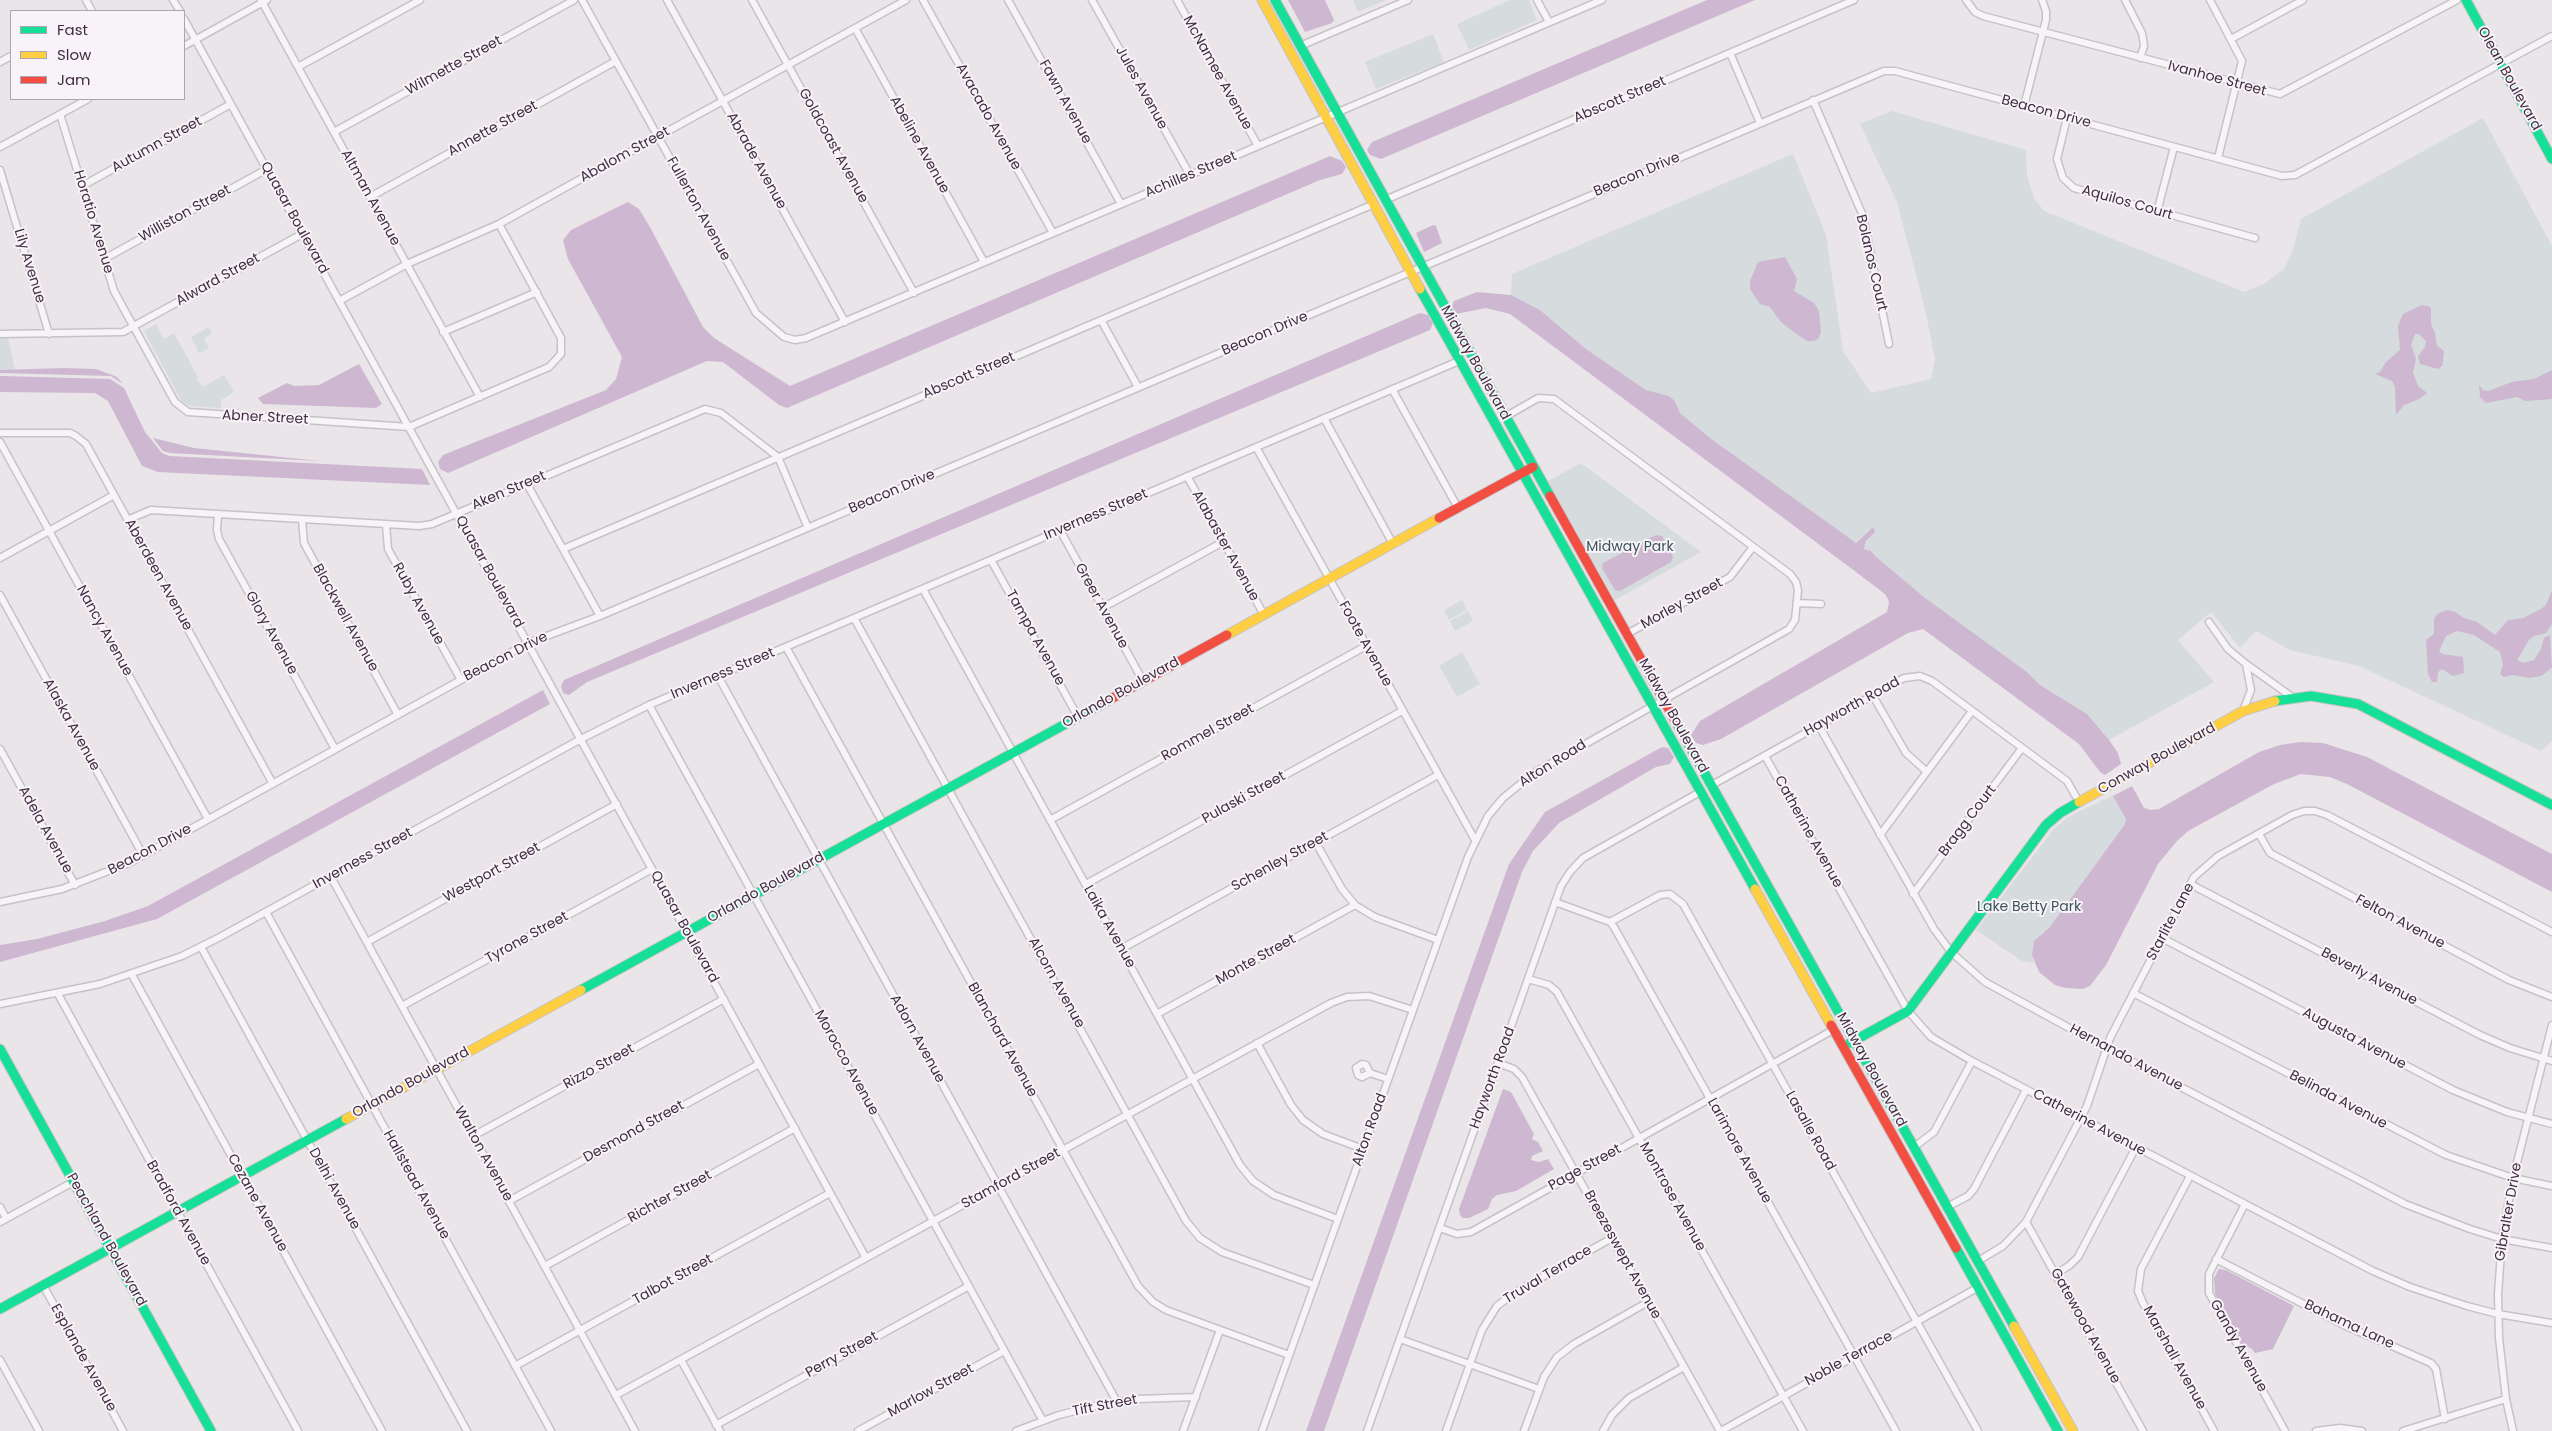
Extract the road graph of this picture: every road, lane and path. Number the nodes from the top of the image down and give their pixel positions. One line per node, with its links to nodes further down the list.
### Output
1 (420, 0): 39 (street)
2 (574, 0): 51 (street, Wilmette Street)
3 (582, 0): 36 (street, Fullerton Avenue)
4 (667, 0): 43 (street, Abrade Avenue)
5 (752, 0): 38 (street, Goldcoast Avenue)
6 (906, 0): 27 (street, Abalom Street)
7 (923, 0): 68 (street, Avacado Avenue)
8 (1008, 0): 64 (street, Fawn Avenue)
9 (1092, 0): 60 (street, Jules Avenue)
10 (1177, 0): 53 (street, McNamee Avenue)
11 (1262, 0): 48 (street, Midway Boulevard)
12 (1275, 0): 33 (street, Midway Boulevard)
13 (1408, 0): 33 (street)
14 (1537, 0): 26 (street)
15 (1602, 0): 26 (street, Achilles Street)
16 (1854, 0): 34 (street, Abscott Street)
17 (1966, 0): 28 (street, Ivanhoe Street)
18 (2042, 0): 28 (street)
19 (2125, 0): 35 (street)
20 (2210, 0): 30 (street)
21 (2302, 0): 30 (street)
22 (2457, 0): 40 (street, Ivanhoe Street)
23 (2466, 0): 37 (street, Olean Boulevard)
24 (263, 1): 31 (street); 39 (street, Altman Avenue)
25 (185, 21): 31 (street, Quasar Boulevard)
26 (1549, 22): 46 (street, Achilles Street)
27 (855, 28): 38 (street, Abalom Street); 72 (street, Abeline Avenue)
28 (2044, 32): 35 (street, Ivanhoe Street); 45 (street)
29 (2552, 36): 37 (street, Beacon Drive)
30 (2231, 39): 40 (street)
31 (195, 40): 32 (street); 44 (street, Quasar Boulevard)
32 (185, 45)
33 (1300, 46): 46 (street, Midway Boulevard)
34 (1730, 53): 50 (street); 63 (street, Abscott Street)
35 (2140, 58): 40 (street, Ivanhoe Street)
36 (616, 61): 52 (street, Fullerton Avenue); 62 (street, Annette Street)
37 (2500, 64): 56 (street, Beacon Drive); 57 (street, Olean Boulevard)
38 (788, 65): 43 (street, Abalom Street); 77 (street, Goldcoast Avenue)
39 (298, 67): 51 (street, Altman Avenue)
40 (2237, 84): 56 (street)
41 (86, 100): 47 (street)
42 (1813, 100): 45 (street, Beacon Drive); 50 (street, Beacon Drive); 86 (street, Bolanos Court)
43 (723, 101): 52 (street, Abalom Street); 80 (street, Abrade Avenue)
44 (231, 104): 58 (street, Quasar Boulevard); 61 (street, Autumn Street)
45 (2024, 106): 49 (street, Beacon Drive)
46 (1337, 113): 48 (street, Achilles Street); 63 (street, Midway Boulevard)
47 (60, 114): 54 (street); 61 (street, Horatio Avenue)
48 (1326, 117): 53 (street, Achilles Street); 65 (street, Midway Boulevard)
49 (2067, 118): 55 (street, Beacon Drive); 66 (street, Aquilos Court)
50 (1760, 123): 74 (street, Beacon Drive)
51 (334, 132): 62 (street, Altman Avenue)
52 (658, 137): 67 (street, Abalom Street); 83 (street, Fullerton Avenue)
53 (1258, 146): 60 (street, Achilles Street)
54 (0, 147)
55 (2174, 147): 56 (street, Beacon Drive); 66 (street)
56 (2218, 158)
57 (2552, 158)
58 (267, 169): 69 (street, Quasar Boulevard); 71 (street, Williston Street)
59 (0, 170): 85 (street, Lily Avenue)
60 (1190, 175): 64 (street, Achilles Street)
61 (82, 186): 71 (street, Horatio Avenue)
62 (370, 197): 73 (street, Altman Avenue)
63 (1385, 200): 74 (street, Midway Boulevard)
64 (1121, 204): 68 (street, Achilles Street)
65 (1374, 204): 75 (street, Midway Boulevard); 79 (street, Abscott Street)
66 (2157, 212): 70 (street, Aquilos Court)
67 (499, 224): 73 (street, Abalom Street); 76 (street)
68 (1052, 233): 72 (street, Achilles Street)
69 (302, 234): 78 (street, Quasar Boulevard); 81 (street, Alward Street)
70 (2255, 238)
71 (104, 259): 81 (street, Horatio Avenue)
72 (984, 262): 77 (street, Achilles Street)
73 (407, 264): 78 (street, Abalom Street); 82 (street, Altman Avenue)
74 (1422, 267): 75 (street, Beacon Drive); 91 (street, Midway Boulevard)
75 (1410, 272): 87 (street, Midway Boulevard); 88 (street, Beacon Drive)
76 (537, 292): 82 (street); 90 (street, Abner Street)
77 (914, 293): 80 (street, Achilles Street)
78 (339, 301): 93 (street, Quasar Boulevard)
79 (1101, 320): 88 (street); 97 (street, Abscott Street)
80 (845, 322): 83 (street, Achilles Street)
81 (134, 327): 85 (street); 93 (street, Abner Street)
82 (444, 332): 90 (street, Altman Avenue)
83 (779, 333)
84 (0, 334): 85 (street)
85 (50, 334)
86 (1889, 344)
87 (1459, 361): 89 (street, Inverness Street); 99 (street, Midway Boulevard)
88 (1138, 388): 109 (street, Beacon Drive)
89 (1392, 389): 92 (street, Inverness Street); 103 (street)
90 (480, 397): 93 (street, Abner Street)
91 (1504, 417): 98 (street, Midway Boulevard); 114 (street, Alton Road)
92 (1324, 418): 96 (street, Inverness Street); 113 (street)
93 (409, 427): 105 (street, Quasar Boulevard)
94 (0, 433): 102 (street, Aberdeen Avenue)
95 (0, 442): 111 (street, Nancy Avenue)
96 (1256, 447): 100 (street, Inverness Street); 118 (street, Foote Avenue)
97 (778, 457): 101 (street, Aken Street); 109 (street); 115 (street, Abscott Street)
98 (1533, 467): 99 (street, Orlando Boulevard); 128 (street, Midway Boulevard)
99 (1522, 473): 103 (street, Orlando Boulevard); 140 (street, Midway Boulevard)
100 (1187, 476): 110 (street, Inverness Street); 112 (street, Alabaster Avenue)
101 (528, 484): 105 (street, Aken Street); 115 (street)
102 (114, 495): 107 (street, Aberdeen Avenue); 111 (street)
103 (1458, 508): 113 (street, Orlando Boulevard)
104 (218, 514): 106 (street, Aken Street); 107 (street, Aken Street); 150 (street, Glory Avenue)
105 (457, 514): 108 (street, Aken Street); 129 (street, Quasar Boulevard)
106 (302, 519): 108 (street, Aken Street); 144 (street, Blackwell Avenue)
107 (128, 520): 155 (street, Aberdeen Avenue)
108 (386, 524): 134 (street, Ruby Avenue)
109 (808, 528): 125 (street, Beacon Drive)
110 (1060, 530): 117 (street, Inverness Street); 123 (street, Greer Avenue)
111 (49, 531): 116 (street); 162 (street, Nancy Avenue)
112 (1223, 542): 123 (street); 124 (street, Alabaster Avenue)
113 (1394, 544): 118 (street, Orlando Boulevard)
114 (1753, 547): 121 (street, Alton Road); 128 (street, Morley Street)
115 (563, 549): 125 (street)
116 (0, 558)
117 (991, 560): 119 (street, Inverness Street); 145 (street, Tampa Avenue)
118 (1329, 579): 124 (street, Orlando Boulevard); 130 (street, Foote Avenue)
119 (923, 589): 126 (street, Inverness Street); 151 (street, Laika Avenue)
120 (0, 595): 169 (street, Alaska Avenue)
121 (1796, 603): 122 (street); 138 (street, Alton Road)
122 (1821, 604)
123 (1102, 608): 135 (street, Greer Avenue)
124 (1264, 615): 135 (street, Orlando Boulevard)
125 (600, 616): 129 (street, Beacon Drive)
126 (854, 618): 131 (street, Inverness Street); 157 (street, Alcorn Avenue)
127 (2209, 622): 132 (street)
128 (1628, 634): 138 (street, Midway Boulevard)
129 (528, 643): 134 (street, Beacon Drive); 147 (street, Quasar Boulevard)
130 (1366, 646): 141 (street, Foote Avenue); 163 (street, Rommel Street)
131 (786, 647): 133 (street, Inverness Street); 164 (street, Blanchard Avenue)
132 (2246, 664): 137 (street); 143 (street)
133 (718, 676): 139 (street, Inverness Street); 170 (street, Adorn Avenue)
134 (461, 680): 144 (street, Beacon Drive)
135 (1143, 681): 145 (street, Orlando Boulevard)
136 (1873, 696): 142 (street, Hayworth Road); 146 (street, Hayworth Road); 153 (street)
137 (2292, 697): 143 (street, Conway Boulevard); 161 (street, Conway Boulevard)
138 (1664, 699): 140 (street, Alton Road); 156 (street, Midway Boulevard)
139 (649, 705): 147 (street, Inverness Street); 177 (street, Morocco Avenue)
140 (1653, 706): 158 (street, Midway Boulevard); 167 (street, Alton Road)
141 (1402, 711): 154 (street, Foote Avenue); 173 (street, Pulaski Street)
142 (1972, 711): 148 (street, Hayworth Road); 153 (street)
143 (2243, 711): 159 (street, Conway Boulevard)
144 (398, 715): 150 (street, Beacon Drive)
145 (1078, 717): 151 (street, Orlando Boulevard)
146 (1819, 726): 152 (street, Hayworth Road); 166 (street, Hernando Avenue)
147 (581, 739): 160 (street, Quasar Boulevard); 172 (street, Inverness Street)
148 (2022, 748): 159 (street, Hayworth Road); 176 (street, Bragg Court)
149 (0, 749): 175 (street, Adela Avenue)
150 (335, 749): 155 (street, Beacon Drive)
151 (1013, 752): 157 (street, Orlando Boulevard); 163 (street, Laika Avenue)
152 (1765, 756): 156 (street, Hayworth Road); 200 (street, Catherine Avenue)
153 (1928, 772): 166 (street)
154 (1438, 775): 167 (street, Foote Avenue); 168 (street, Schenley Street)
155 (273, 784): 162 (street, Beacon Drive)
156 (1712, 785): 204 (street, Midway Boulevard)
157 (948, 788): 164 (street, Orlando Boulevard); 222 (street, Alcorn Avenue)
158 (1700, 792): 179 (street, Hayworth Road); 203 (street, Midway Boulevard)
159 (2079, 802): 190 (street, Conway Boulevard)
160 (617, 804): 171 (street, Quasar Boulevard); 187 (street, Westport Street)
161 (2552, 805)
162 (208, 819): 169 (street, Beacon Drive)
163 (1050, 820): 173 (street, Laika Avenue)
164 (884, 824): 170 (street, Orlando Boulevard); 233 (street, Blanchard Avenue)
165 (2259, 834): 174 (street, Starlite Lane); 184 (street, Starlite Lane); 195 (street, Felton Avenue)
166 (1880, 835): 176 (street, Hernando Avenue)
167 (1474, 840): 186 (street, Alton Road)
168 (1316, 843): 180 (street); 189 (street, Schenley Street)
169 (143, 855): 175 (street, Beacon Drive)
170 (819, 859): 177 (street, Orlando Boulevard); 239 (street, Adorn Avenue)
171 (652, 869): 183 (street, Quasar Boulevard); 198 (street, Tyrone Street)
172 (331, 877): 181 (street, Inverness Street); 187 (street, Walton Avenue)
173 (1086, 884): 189 (street, Laika Avenue)
174 (2190, 884): 185 (street, Starlite Lane); 209 (street, Beverly Avenue)
175 (75, 885): 178 (street, Beacon Drive)
176 (1913, 894): 190 (street, Hernando Avenue)
177 (754, 895): 183 (street, Orlando Boulevard); 249 (street, Morocco Avenue)
178 (1, 899)
179 (1555, 902): 182 (street); 192 (street, Hayworth Road)
180 (1355, 905): 186 (street); 201 (street, Monte Street)
181 (266, 912): 188 (street, Inverness Street); 221 (street, Hallstead Avenue)
182 (1610, 922): 212 (street, Lasalle Road); 220 (street, Larimore Avenue)
183 (687, 932): 196 (street, Quasar Boulevard); 215 (street, Orlando Boulevard)
184 (2552, 932)
185 (2162, 938): 193 (street, Starlite Lane); 224 (street, Augusta Avenue)
186 (1438, 940): 199 (street, Alton Road)
187 (367, 942): 198 (street, Walton Avenue)
188 (201, 947): 191 (street, Inverness Street); 229 (street, Delhi Avenue)
189 (1121, 949): 201 (street, Laika Avenue)
190 (1951, 952): 200 (street, Conway Boulevard); 207 (street, Hernando Avenue)
191 (132, 975): 194 (street, Inverness Street); 235 (street, Cezane Avenue)
192 (1528, 979): 214 (street, Hayworth Road); 228 (street, Montrose Avenue)
193 (2133, 993): 207 (street, Starlite Lane); 237 (street, Belinda Avenue)
194 (58, 994): 197 (street, Inverness Street); 246 (street, Bradford Avenue)
195 (2552, 997)
196 (724, 999): 213 (street, Quasar Boulevard); 227 (street, Rizzo Street)
197 (0, 1004)
198 (402, 1006): 215 (street, Walton Avenue)
199 (1413, 1010): 205 (street, Stamford Street); 218 (street, Alton Road)
200 (1908, 1011): 204 (street, Conway Boulevard); 210 (street, Catherine Avenue)
201 (1157, 1014): 217 (street, Laika Avenue)
202 (2552, 1025): 209 (street, Gibralter Drive)
203 (1833, 1030): 206 (street, Midway Boulevard); 212 (street, Page Street)
204 (1855, 1041): 206 (street, Conway Boulevard); 230 (street, Midway Boulevard)
205 (1257, 1044): 217 (street, Stamford Street); 232 (street)
206 (1843, 1047): 264 (street, Midway Boulevard)
207 (2106, 1048): 223 (street, Starlite Lane); 253 (street, Hernando Avenue)
208 (0, 1049): 238 (street, Peachland Boulevard)
209 (2543, 1059): 211 (street, Beverly Avenue); 224 (street, Gibralter Drive)
210 (1972, 1061): 219 (street, Catherine Avenue); 230 (street)
211 (2552, 1061)
212 (1772, 1063): 220 (street, Page Street); 268 (street, Lasalle Road)
213 (759, 1064): 226 (street, Quasar Boulevard); 242 (street, Desmond Street)
214 (1498, 1064): 234 (street, Breezeswept Avenue); 251 (street, Hayworth Road)
215 (437, 1069): 221 (street, Orlando Boulevard); 227 (street, Walton Avenue)
216 (1370, 1073): 218 (street)
217 (1192, 1079): 222 (street, Stamford Street); 247 (street, Laika Avenue)
218 (1388, 1079): 232 (street, Alton Road)
219 (2026, 1090): 223 (street, Catherine Avenue); 245 (street)
220 (1710, 1098): 228 (street, Page Street); 275 (street, Larimore Avenue)
221 (372, 1105): 229 (street, Orlando Boulevard); 279 (street, Hallstead Avenue)
222 (1128, 1115): 233 (street, Stamford Street); 262 (street, Alcorn Avenue)
223 (2081, 1118): 231 (street, Catherine Avenue); 250 (street, Starlite Lane)
224 (2528, 1119): 225 (street, Augusta Avenue); 237 (street, Gibralter Drive)
225 (2552, 1124)
226 (795, 1128): 241 (street, Quasar Boulevard); 259 (street, Richter Street)
227 (474, 1136): 242 (street, Walton Avenue)
228 (1639, 1138): 234 (street, Page Street); 283 (street, Montrose Avenue)
229 (307, 1140): 235 (street, Orlando Boulevard); 295 (street, Delhi Avenue)
230 (1914, 1147): 245 (street, Midway Boulevard)
231 (2136, 1147): 236 (street, Catherine Avenue); 260 (street)
232 (1363, 1149): 247 (street, Alton Road)
233 (1063, 1150): 239 (street, Stamford Street); 270 (street, Blanchard Avenue)
234 (1576, 1173): 251 (street, Page Street); 252 (street, Breezeswept Avenue)
235 (242, 1176): 246 (street, Orlando Boulevard); 294 (street, Cezane Avenue)
236 (2190, 1176): 243 (street, Catherine Avenue); 313 (street, Marshall Avenue)
237 (2513, 1178): 240 (street, Belinda Avenue); 253 (street, Gibralter Drive)
238 (73, 1182): 248 (street); 254 (street, Peachland Boulevard)
239 (998, 1186): 249 (street, Stamford Street); 286 (street, Adorn Avenue)
240 (2552, 1186)
241 (830, 1193): 256 (street, Quasar Boulevard); 271 (street, Talbot Street)
242 (509, 1201): 259 (street, Walton Avenue)
243 (2245, 1204): 257 (street, Gandy Avenue); 267 (street, Catherine Avenue)
244 (0, 1207): 248 (street)
245 (1947, 1207): 258 (street, Midway Boulevard)
246 (178, 1212): 254 (street, Orlando Boulevard); 293 (street, Bradford Avenue)
247 (1338, 1218): 262 (street, Alton Road)
248 (3, 1220)
249 (933, 1221): 256 (street, Stamford Street); 263 (street, Morocco Avenue)
250 (2026, 1222): 258 (street, Starlite Lane); 260 (street, Gatewood Avenue)
251 (1440, 1228): 272 (street, Hayworth Road)
252 (1612, 1238): 265 (street, Breezeswept Avenue); 278 (street, Truval Terrace)
253 (2502, 1239): 255 (street, Hernando Avenue); 267 (street, Gibralter Drive)
254 (110, 1248): 261 (street, Orlando Boulevard); 292 (street, Peachland Boulevard)
255 (2552, 1248)
256 (866, 1258): 277 (street, Stamford Street)
257 (2216, 1259): 287 (street, Bahama Lane); 314 (street, Gandy Avenue)
258 (1978, 1260): 311 (street, Midway Boulevard)
259 (545, 1266): 271 (street, Walton Avenue)
260 (2056, 1274): 312 (street, Gatewood Avenue)
261 (43, 1285): 266 (street, Orlando Boulevard); 291 (street, Esplande Avenue)
262 (1314, 1285): 274 (street, Alton Road)
263 (969, 1286): 273 (street, Morocco Avenue); 289 (street, Perry Street)
264 (1977, 1288): 268 (street, Noble Terrace); 310 (street, Midway Boulevard)
265 (1648, 1302): 280 (street, Breezeswept Avenue); 281 (street)
266 (0, 1309)
267 (2498, 1314): 269 (street, Catherine Avenue); 285 (street, Gibralter Drive)
268 (1917, 1322): 275 (street, Noble Terrace); 309 (street, Lasalle Road)
269 (2552, 1322)
270 (1220, 1330): 274 (street, Blanchard Avenue); 284 (street)
271 (580, 1331): 279 (street, Talbot Street); 282 (street, Walton Avenue)
272 (1400, 1340): 278 (street); 302 (street, Hayworth Road)
273 (1004, 1351): 288 (street, Morocco Avenue); 298 (street, Marlow Street)
274 (1289, 1354): 301 (street, Alton Road)
275 (1854, 1356): 283 (street, Noble Terrace); 308 (street, Larimore Avenue)
276 (0, 1360): 290 (street)
277 (681, 1360): 282 (street, Stamford Street); 289 (street)
278 (1470, 1364): 281 (street); 303 (street, Truval Terrace)
279 (515, 1366): 296 (street, Hallstead Avenue)
280 (1684, 1367): 305 (street); 306 (street, Breezeswept Avenue)
281 (1539, 1389): 304 (street)
282 (616, 1396): 297 (street, Walton Avenue)
283 (1784, 1396): 306 (street, Noble Terrace); 307 (street, Montrose Avenue)
284 (1196, 1397): 286 (street, Tift Street); 300 (street)
285 (2506, 1399): 287 (street); 318 (street, Gibralter Drive)
286 (1117, 1402): 288 (street, Tift Street)
287 (2444, 1419): 317 (street)
288 (1042, 1421): 299 (street, Tift Street)
289 (718, 1428)
290 (39, 1431)
291 (123, 1431)
292 (211, 1431)
293 (298, 1431)
294 (382, 1431)
295 (467, 1431)
296 (551, 1431)
297 (635, 1431)
298 (858, 1431)
299 (1016, 1431)
300 (1183, 1431)
301 (1262, 1431)
302 (1367, 1431)
303 (1446, 1431)
304 (1524, 1431)
305 (1603, 1431)
306 (1721, 1431)
307 (1803, 1431)
308 (1896, 1431)
309 (1978, 1431)
310 (2058, 1431)
311 (2073, 1431)
312 (2144, 1431)
313 (2214, 1431)
314 (2285, 1431)
315 (2316, 1431): 316 (street)
316 (2362, 1431)
317 (2404, 1431)
318 (2513, 1431)

